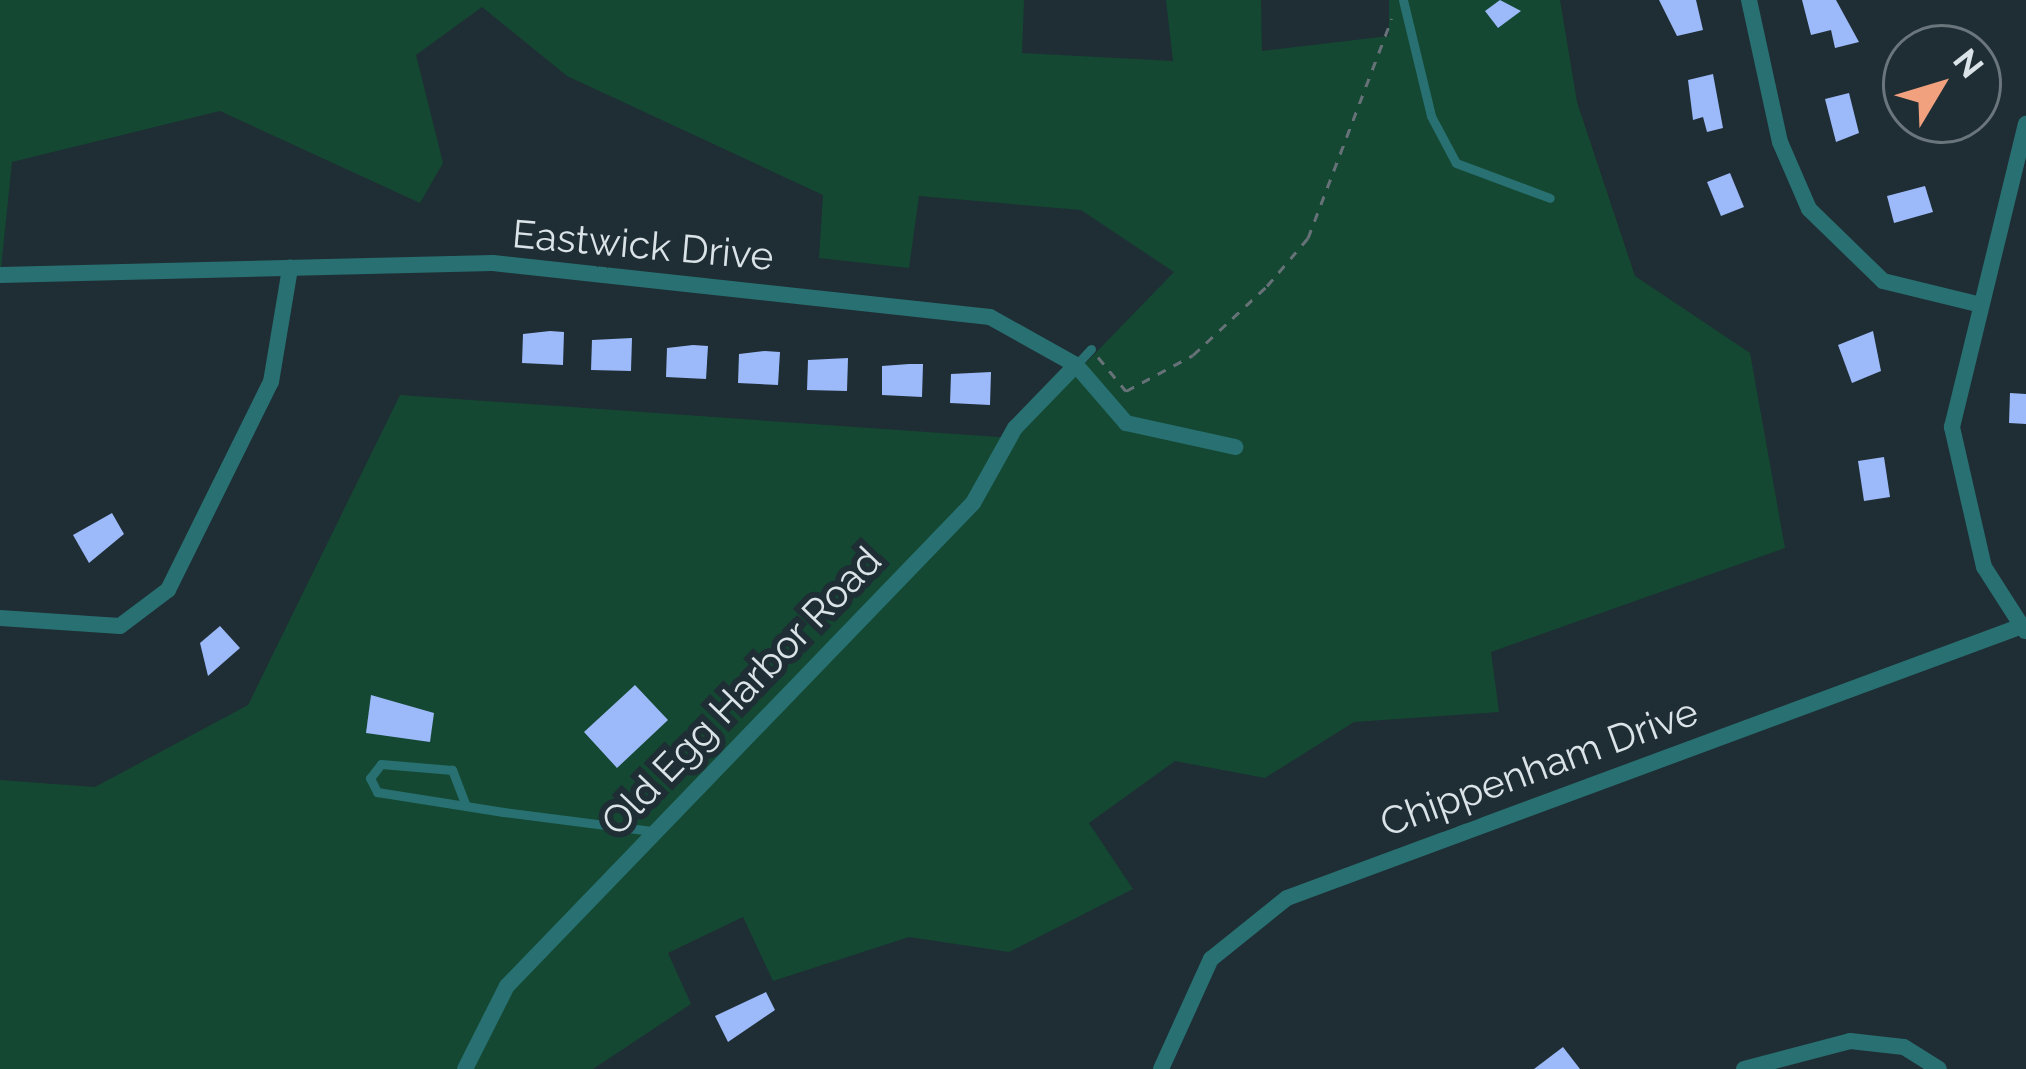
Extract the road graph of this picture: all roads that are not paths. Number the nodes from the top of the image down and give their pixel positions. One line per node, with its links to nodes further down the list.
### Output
1 (1401, 0): 4 (lane)
2 (1749, 0): 7 (street)
3 (2026, 124): 7 (street)
4 (1550, 197)
5 (290, 268): 6 (street, Eastwick Drive); 9 (street, Eastwick Drive); 11 (street)
6 (0, 274)
7 (1977, 304): 12 (street)
8 (1091, 349): 9 (lane)
9 (1076, 365): 10 (street, Eastwick Drive); 14 (street, Old Egg Harbor Road)
10 (1235, 447)
11 (0, 618)
12 (2024, 628): 16 (street, Chippenham Drive)
13 (466, 806): 13 (lane); 14 (lane)
14 (652, 831): 15 (street, Old Egg Harbor Road)
15 (465, 1069)
16 (1161, 1069)
17 (1744, 1069): 18 (street)
18 (1939, 1069)

